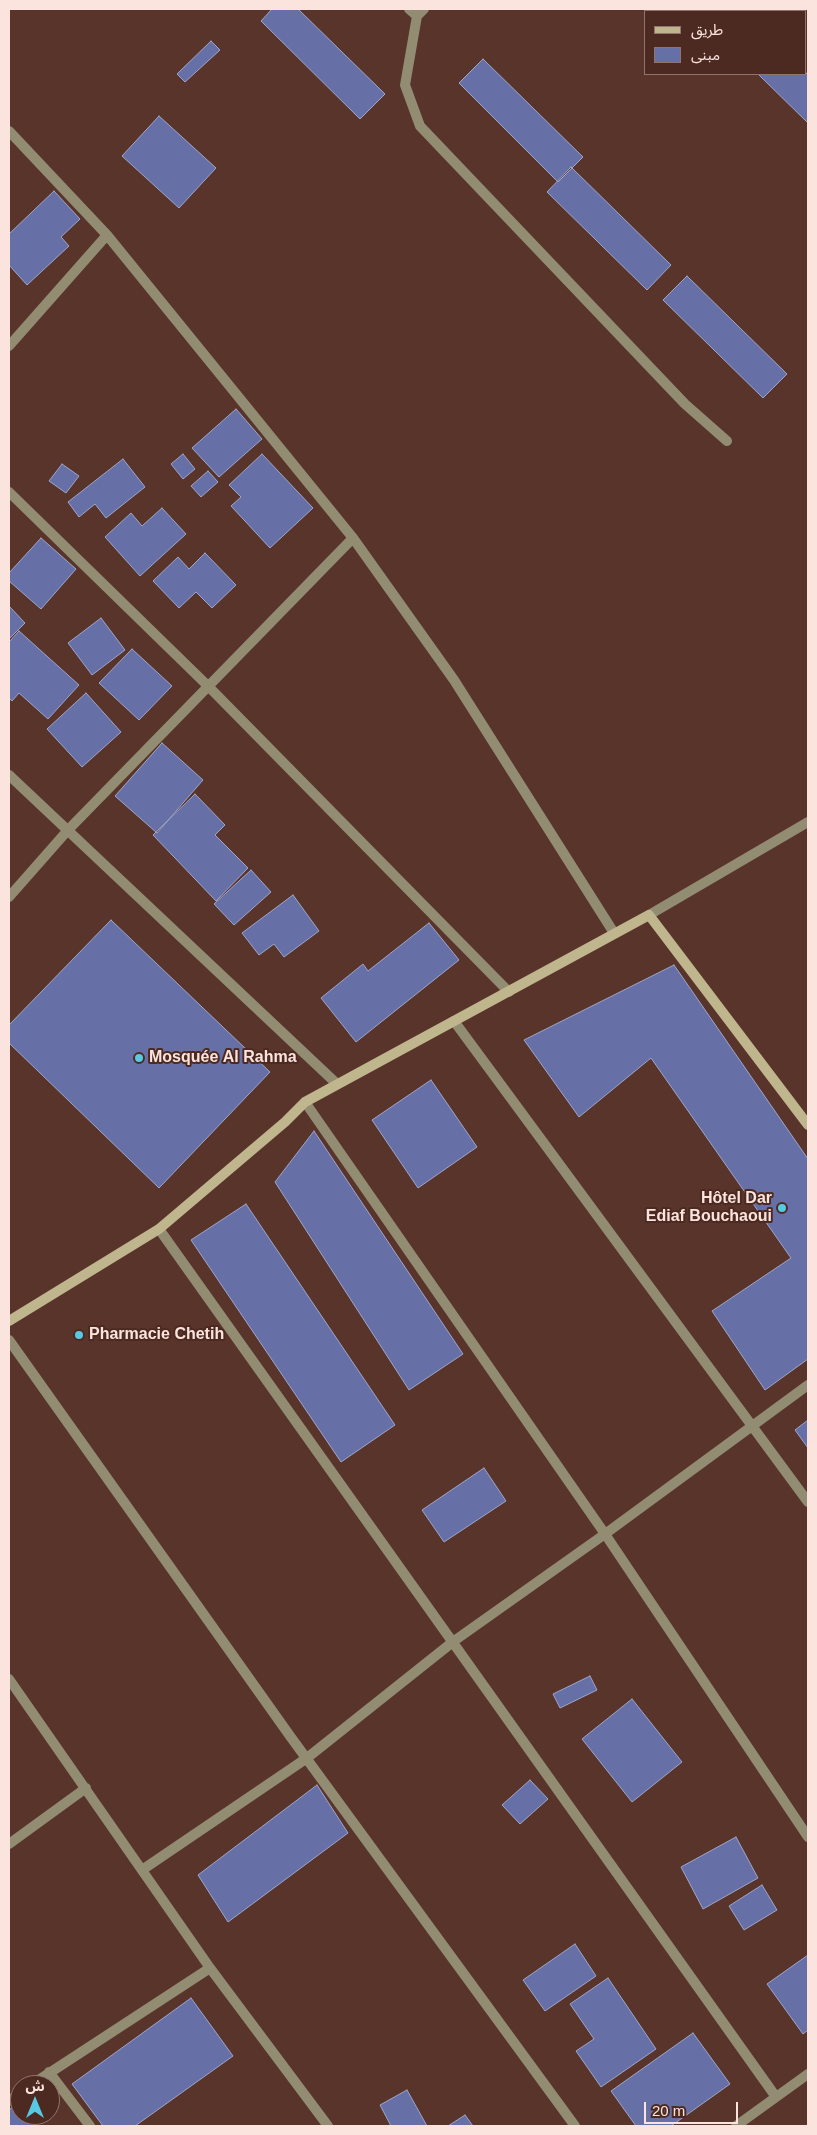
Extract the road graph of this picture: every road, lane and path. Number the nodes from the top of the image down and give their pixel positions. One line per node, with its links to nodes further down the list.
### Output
1 (417, 11): 5 (street)
2 (9, 131): 3 (street)
3 (107, 235): 4 (street); 7 (street)
4 (9, 346)
5 (727, 441)
6 (9, 492): 8 (street)
7 (352, 538): 8 (street); 14 (street)
8 (209, 687): 11 (street); 15 (street)
9 (9, 775): 11 (street)
10 (808, 822): 13 (street)
11 (68, 830): 12 (street); 17 (street)
12 (9, 897)
13 (650, 915): 14 (street); 19 (street)
14 (614, 933): 15 (street)
15 (509, 992): 16 (street)
16 (454, 1022): 17 (street); 24 (street)
17 (337, 1084): 18 (street)
18 (305, 1102): 20 (street); 26 (street)
19 (808, 1125)
20 (159, 1229): 21 (street); 27 (street)
21 (9, 1321)
22 (9, 1340): 29 (street)
23 (808, 1385): 24 (street)
24 (752, 1426): 25 (street); 26 (street)
25 (808, 1502)
26 (605, 1534): 27 (street); 31 (street)
27 (454, 1641): 29 (street); 38 (street)
28 (9, 1679): 30 (street)
29 (307, 1758): 33 (street); 41 (street)
30 (86, 1788): 32 (street); 33 (street)
31 (808, 1837)
32 (9, 1844)
33 (142, 1870): 34 (street)
34 (210, 1968): 35 (street); 40 (street)
35 (49, 2072): 37 (street); 39 (street)
36 (808, 2074): 38 (street)
37 (45, 2075)
38 (776, 2097): 42 (street)
39 (90, 2126)
40 (328, 2126)
41 (575, 2126)
42 (736, 2126)

